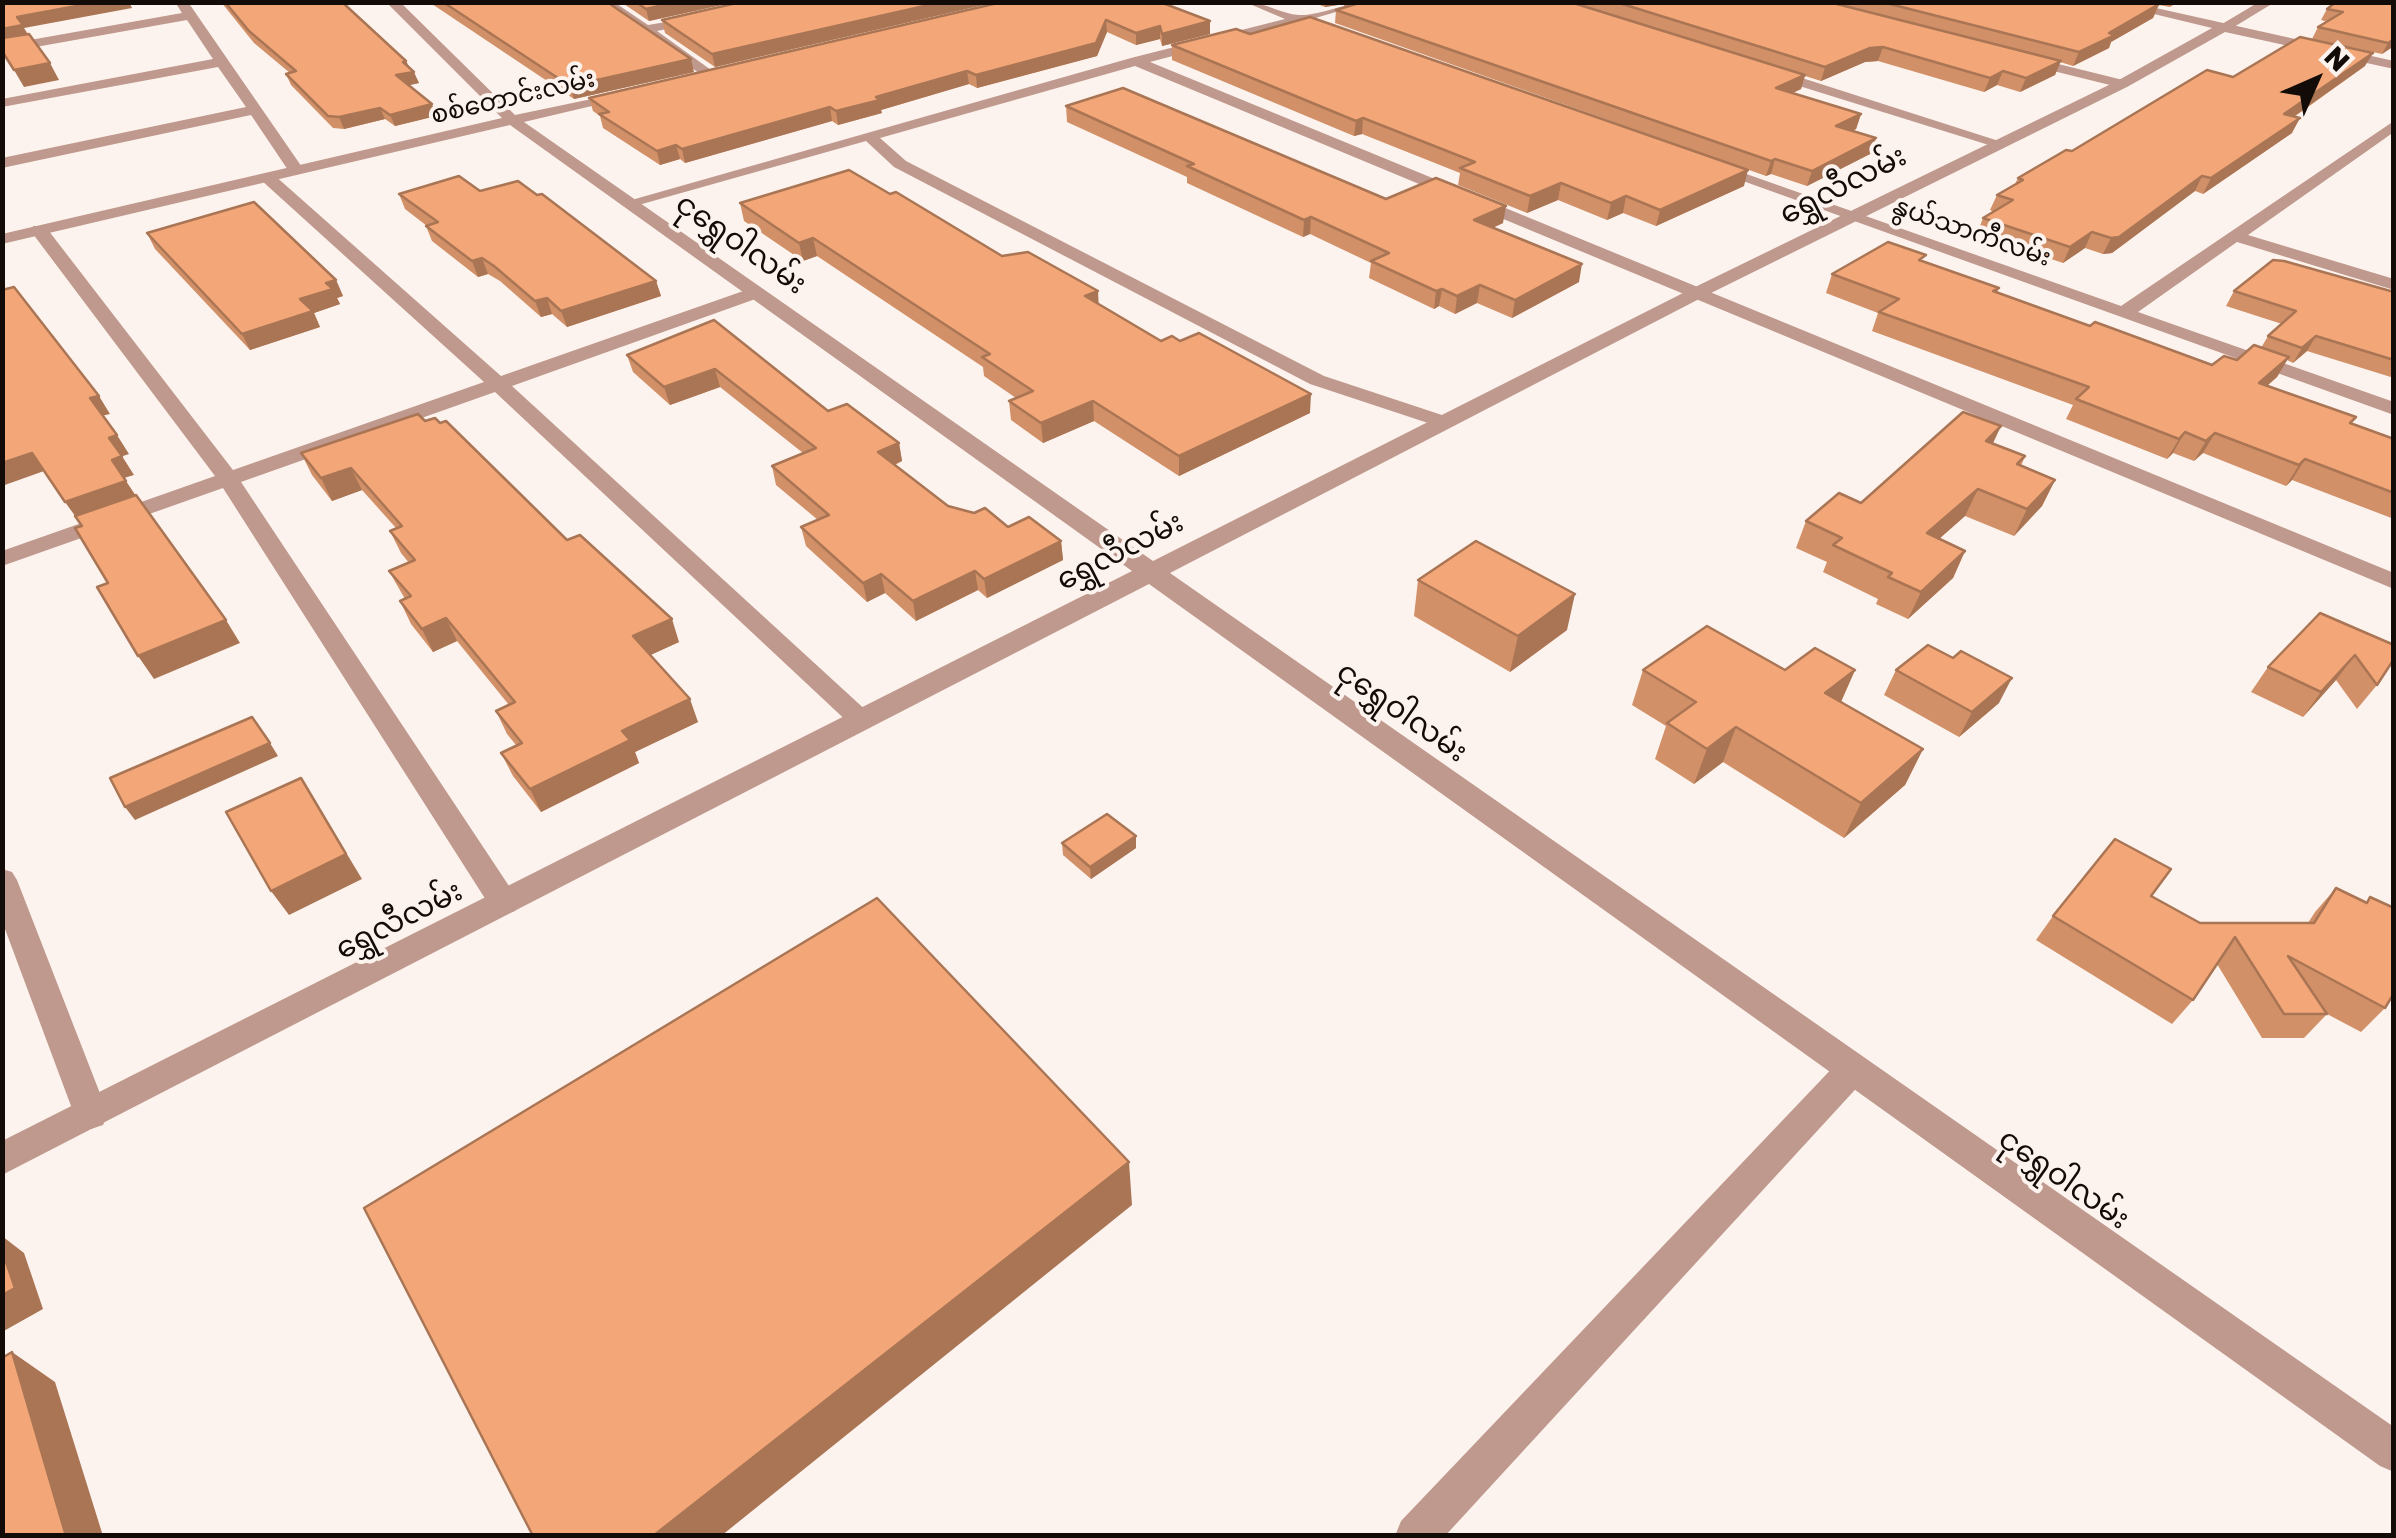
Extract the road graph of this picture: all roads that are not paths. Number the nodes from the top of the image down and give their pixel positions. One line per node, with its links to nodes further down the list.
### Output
1 (392, 2): 26 (street, ငုရွှေဝါလမ်း)
2 (605, 2): 11 (street)
3 (1251, 2): 9 (street)
4 (1364, 2): 9 (street)
5 (2110, 2): 10 (street)
6 (2269, 2): 10 (street, ရွှေလီလမ်း)
7 (186, 9): 13 (street); 15 (street)
8 (720, 14): 11 (street)
9 (1301, 20): 12 (street); 16 (street)
10 (2224, 27): 17 (street); 22 (street, ရွှေလီလမ်း)
11 (645, 30): 20 (street)
12 (1356, 40)
13 (2, 49)
14 (2006, 55): 22 (street)
15 (222, 62): 24 (street); 25 (street)
16 (1136, 62): 28 (street); 43 (street)
17 (2394, 65)
18 (1751, 67): 29 (street)
19 (730, 70): 20 (street)
20 (712, 74): 21 (street)
21 (693, 79)
22 (2122, 84): 29 (street, ရွှေလီလမ်း)
23 (639, 91): 26 (street, စစ်တောင်းလမ်း)
24 (2, 103)
25 (255, 110): 33 (street); 34 (street)
26 (512, 120): 34 (street, စစ်တောင်းလမ်း); 36 (street, ငုရွှေဝါလမ်း)
27 (2394, 125): 30 (street)
28 (870, 136): 36 (street); 47 (street)
29 (1998, 143): 37 (street, ရွှေလီလမ်း)
30 (2364, 146): 31 (street); 39 (street)
31 (2394, 153)
32 (1688, 158): 37 (street, နွယ်သာကီလမ်း)
33 (2, 163)
34 (296, 170): 35 (street, စစ်တောင်းလမ်း)
35 (268, 177): 38 (street, စစ်တောင်းလမ်း); 45 (street)
36 (629, 203): 42 (street, ငုရွှေဝါလမ်း)
37 (1854, 218): 43 (street, ရွှေလီလမ်း); 44 (street, နွယ်သာကီလမ်း)
38 (39, 230): 40 (street, စစ်တောင်းလမ်း); 48 (street)
39 (2234, 236): 41 (street); 44 (street)
40 (2, 238)
41 (2394, 285)
42 (755, 293): 45 (street); 50 (street, ငုရွှေဝါလမ်း)
43 (1697, 293): 47 (street, ရွှေလီလမ်း); 51 (street)
44 (2125, 312): 46 (street, နွယ်သာကီလမ်း)
45 (498, 384): 48 (street); 52 (street)
46 (2394, 409)
47 (1444, 422): 50 (street, ရွှေလီလမ်း)
48 (228, 479): 49 (street); 54 (street)
49 (2, 558)
50 (1148, 573): 52 (street, ရွှေလီလမ်း); 55 (street, ငုရွှေဝါလမ်း)
51 (2394, 582)
52 (861, 720): 54 (street, ရွှေလီလမ်း)
53 (2, 880): 56 (street)
54 (504, 903): 56 (street, ရွှေလီလမ်း)
55 (1852, 1070): 58 (street, ငုရွှေဝါလမ်း); 59 (street)
56 (91, 1114): 57 (street, ရွှေလီလမ်း)
57 (2, 1159)
58 (2394, 1452)
59 (1416, 1536)

